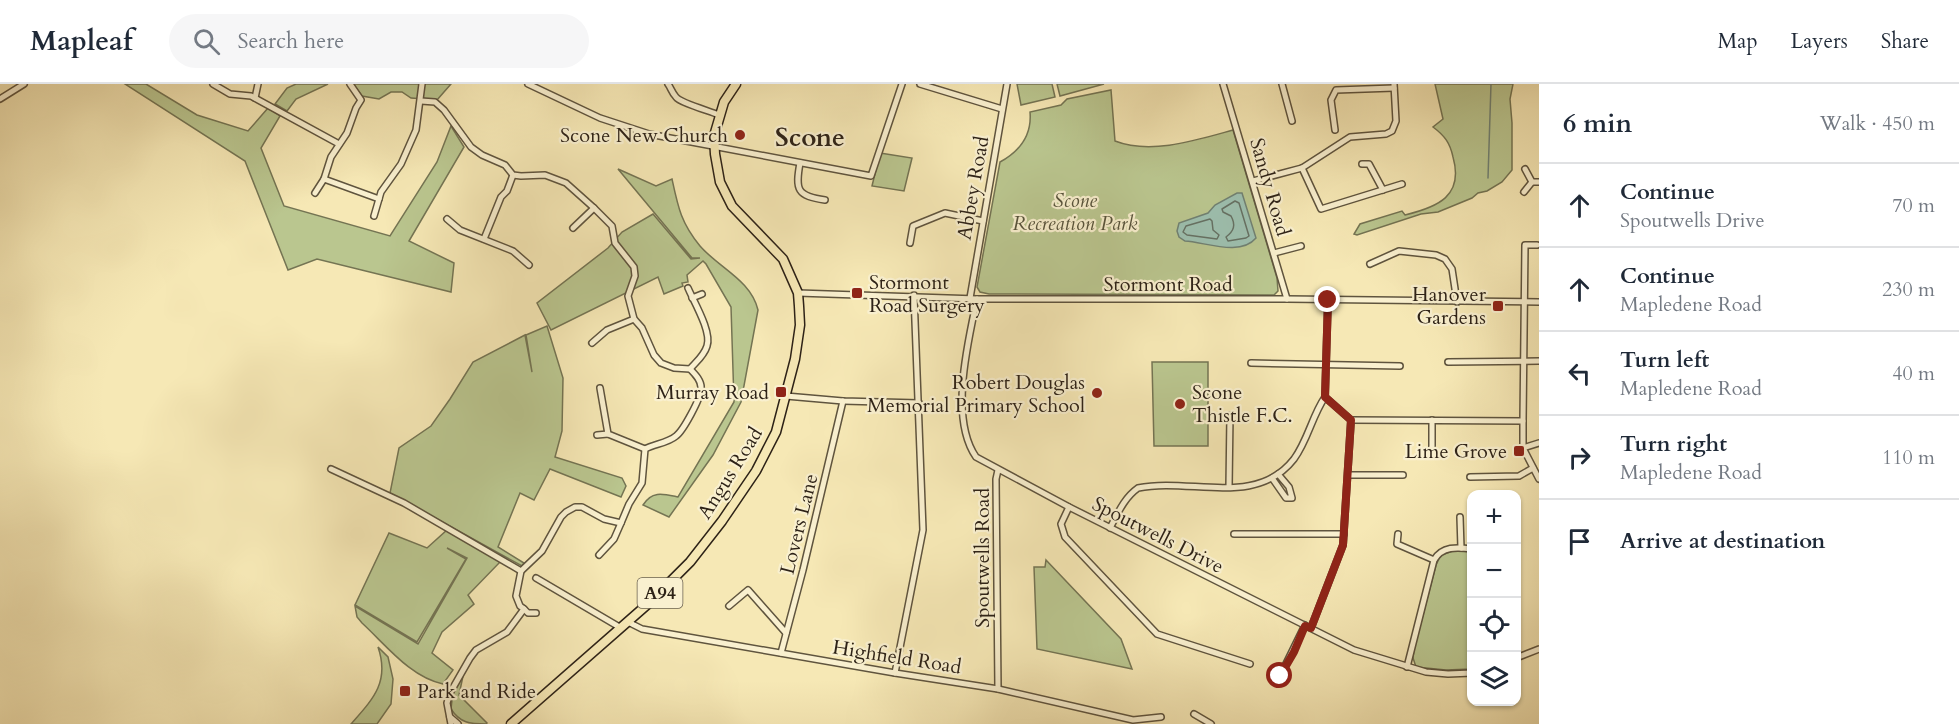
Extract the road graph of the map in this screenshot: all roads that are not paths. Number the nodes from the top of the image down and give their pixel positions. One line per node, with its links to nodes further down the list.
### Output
1 (24, 84): 16 (street)
2 (213, 84): 15 (street)
3 (258, 84): 15 (street)
4 (350, 84): 22 (street)
5 (422, 84): 17 (street)
6 (528, 84): 23 (street)
7 (668, 84): 19 (street)
8 (736, 84): 19 (main road, A94)
9 (902, 84): 24 (street)
10 (921, 84): 18 (street)
11 (1006, 84): 18 (street, Abbey Road)
12 (1223, 84): 30 (street, Sandy Road)
13 (1282, 84): 20 (street)
14 (1394, 86): 21 (street); 26 (street)
15 (255, 98): 22 (street)
16 (0, 99)
17 (421, 101): 28 (street); 37 (street)
18 (1002, 109): 42 (street, Abbey Road)
19 (719, 115): 23 (main road, A94)
20 (1292, 121)
21 (1335, 130)
22 (339, 144): 29 (street)
23 (715, 147): 24 (street); 52 (main road, Angus Road / A94)
24 (800, 163): 38 (street)
25 (1362, 164): 34 (street)
26 (1302, 168): 30 (street); 34 (street)
27 (1525, 169): 31 (street)
28 (513, 175): 39 (street); 44 (street)
29 (324, 179): 36 (street); 37 (street)
30 (1253, 181): 48 (street, Sandy Road)
31 (1532, 182): 32 (street); 35 (street)
32 (1539, 182)
33 (1402, 184): 34 (street)
34 (1383, 190)
35 (1524, 192)
36 (315, 193)
37 (379, 200): 40 (street)
38 (825, 200)
39 (594, 208): 43 (street); 62 (street)
40 (374, 216)
41 (447, 219): 44 (street)
42 (983, 221): 45 (street); 56 (street, Abbey Road)
43 (573, 228)
44 (484, 239): 50 (street)
45 (910, 243)
46 (1537, 245): 60 (street)
47 (1300, 246): 48 (street)
48 (1274, 253): 57 (street, Sandy Road)
49 (1370, 264): 59 (street)
50 (529, 265)
51 (688, 288): 55 (street)
52 (798, 293): 54 (street, Stormont Road); 72 (main road, Angus Road / A94)
53 (702, 294): 55 (street)
54 (914, 295): 56 (street, Stormont Road); 75 (street)
55 (692, 298): 70 (street)
56 (973, 298): 57 (street, Stormont Road); 88 (street, Spoutwells Road)
57 (1287, 299): 58 (street, Stormont Road)
58 (1328, 300): 59 (street, Stormont Road); 68 (street)
59 (1457, 302): 60 (street, Stormont Road)
60 (1523, 302): 61 (street, Stormont Road); 64 (street)
61 (1539, 302)
62 (634, 319): 63 (street); 70 (street)
63 (592, 343)
64 (1523, 361): 65 (street); 66 (street); 79 (street)
65 (1539, 361)
66 (1448, 362)
67 (1251, 363): 68 (street)
68 (1325, 364): 69 (street); 73 (street)
69 (1400, 366)
70 (690, 369): 85 (street)
71 (600, 388): 80 (street)
72 (786, 396): 74 (street); 114 (main road, Angus Road / A94)
73 (1325, 397): 77 (street); 89 (street)
74 (843, 401): 75 (street); 116 (street, Lovers Lane)
75 (919, 403): 123 (street)
76 (1230, 415): 95 (street)
77 (1351, 420): 78 (street); 90 (street)
78 (1432, 420): 79 (street); 83 (street)
79 (1522, 421): 84 (street)
80 (608, 434): 81 (street); 85 (street)
81 (597, 435)
82 (1539, 443): 84 (street)
83 (1432, 448)
84 (1523, 448): 86 (street)
85 (645, 449): 98 (street)
86 (1533, 468): 92 (street); 94 (street)
87 (331, 469): 109 (street)
88 (998, 470): 96 (street, Spoutwells Drive); 125 (street, Spoutwells Road)
89 (1278, 474): 93 (street); 93 (street)
90 (1348, 475): 91 (street); 102 (street)
91 (1402, 476)
92 (1470, 477)
93 (1272, 478): 95 (street)
94 (1539, 479)
95 (1229, 487): 99 (street)
96 (1069, 507): 99 (street, Spoutwells Drive); 120 (street)
97 (1460, 517): 105 (street)
98 (621, 523): 107 (street); 109 (street)
99 (1110, 528): 115 (street, Spoutwells Drive)
100 (1234, 534): 101 (street)
101 (1255, 534): 102 (street); 104 (street)
102 (1344, 534): 115 (street)
103 (1398, 534): 108 (street)
104 (1255, 542)
105 (1461, 548): 106 (street); 108 (street)
106 (1467, 549)
107 (599, 555)
108 (1434, 560): 121 (street)
109 (521, 571): 112 (street)
110 (536, 578): 114 (street, Highfield Road)
111 (729, 606): 116 (street)
112 (524, 609): 113 (street); 127 (street)
113 (536, 613)
114 (625, 625): 118 (street, Highfield Road); 131 (main road, Angus Road / A94)
115 (1308, 627): 121 (street, Spoutwells Drive); 124 (street)
116 (786, 633): 118 (street, Lovers Lane)
117 (1539, 649): 119 (street)
118 (781, 653): 123 (street, Highfield Road)
119 (1521, 656)
120 (1250, 664)
121 (1407, 667): 122 (street, Spoutwells Drive)
122 (1467, 673)
123 (895, 674): 125 (street, Highfield Road)
124 (1280, 676)
125 (998, 689): 128 (street, Highfield Road)
126 (1194, 714): 132 (street)
127 (449, 716): 129 (street); 130 (street)
128 (1161, 717)
129 (451, 724)
130 (458, 724)
131 (511, 724)
132 (1211, 724)

